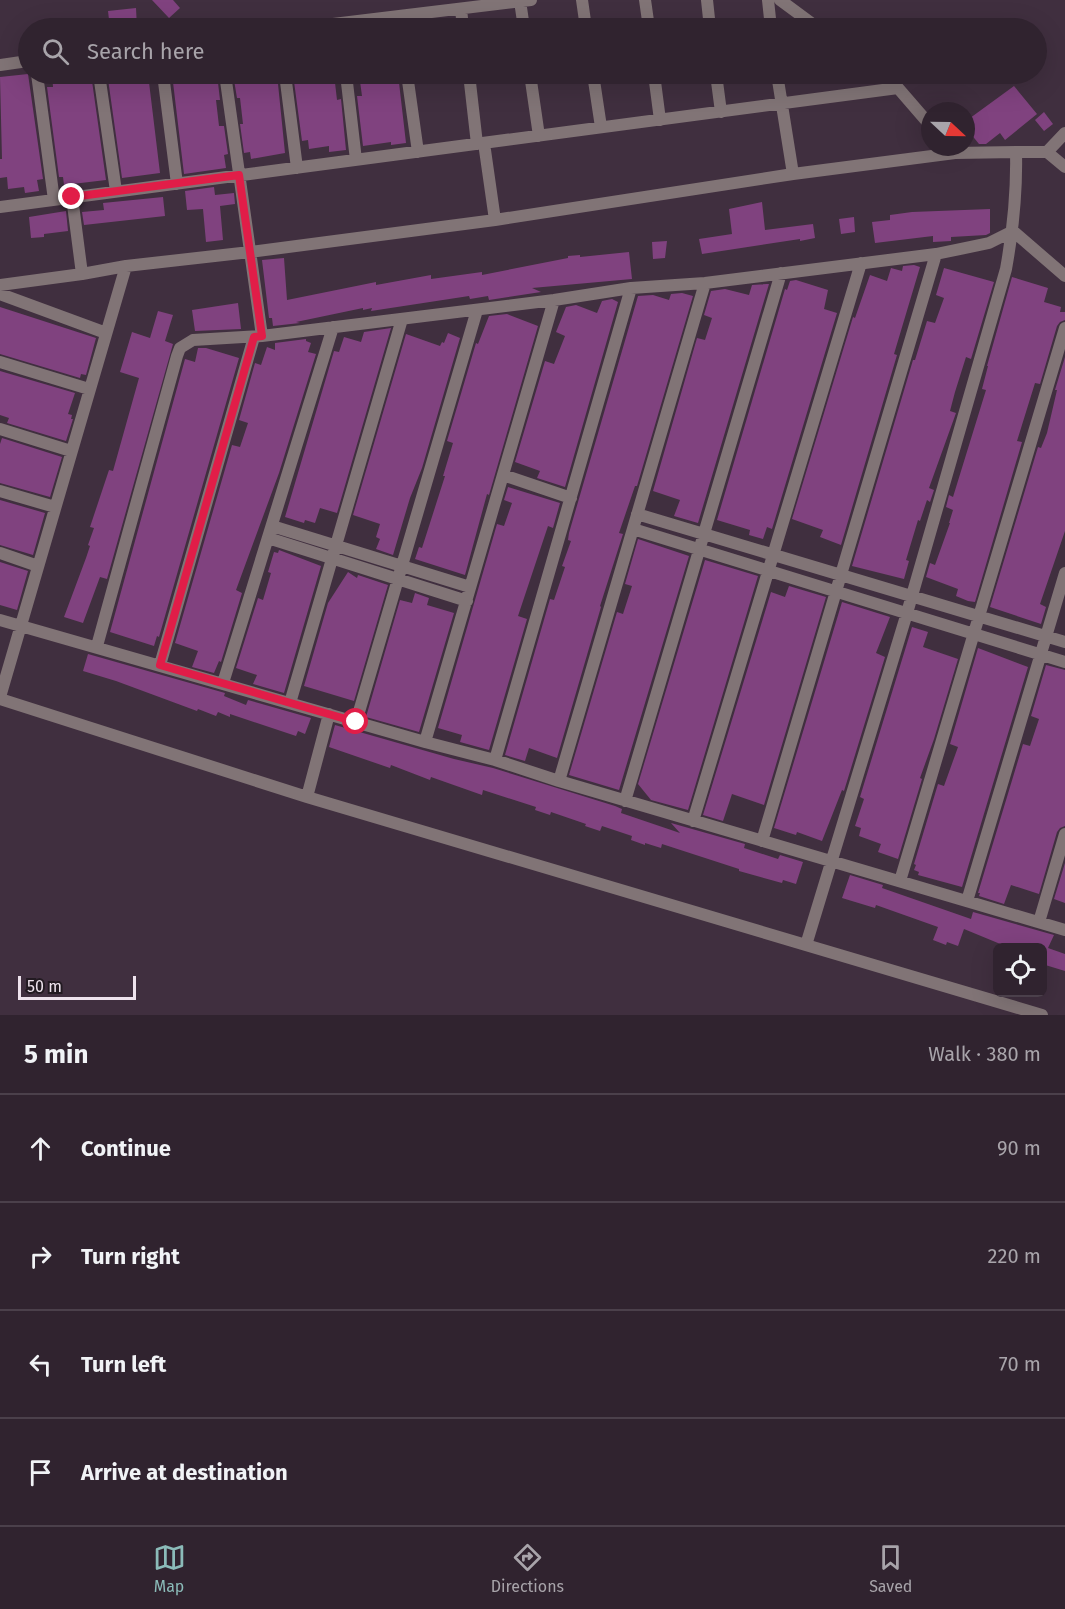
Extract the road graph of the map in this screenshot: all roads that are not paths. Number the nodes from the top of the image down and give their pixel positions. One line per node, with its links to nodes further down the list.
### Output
1 (582, 0): 11 (street)
2 (645, 0): 12 (street)
3 (707, 0): 13 (street)
4 (768, 0): 14 (street)
5 (780, 0): 15 (street)
6 (526, 1): 7 (street); 10 (street)
7 (460, 9): 8 (street); 9 (street)
8 (418, 18)
9 (461, 18)
10 (525, 18)
11 (585, 18)
12 (648, 18)
13 (709, 18)
14 (770, 18)
15 (804, 18)
16 (18, 63): 17 (street)
17 (0, 65)
18 (37, 84): 54 (street)
19 (101, 84): 52 (street)
20 (164, 84): 51 (street)
21 (226, 84): 50 (street)
22 (286, 84): 48 (street)
23 (347, 84): 46 (street)
24 (408, 84): 42 (street)
25 (471, 84): 40 (street)
26 (531, 84): 39 (street)
27 (595, 84): 37 (street)
28 (655, 84): 36 (street)
29 (717, 84): 34 (street)
30 (778, 84): 33 (street)
31 (893, 84): 32 (street)
32 (898, 88): 33 (street); 35 (street)
33 (781, 104): 34 (street); 49 (street)
34 (721, 112): 36 (street)
35 (921, 115)
36 (660, 120): 37 (street)
37 (602, 127): 39 (street)
38 (1065, 133): 44 (street)
39 (538, 136): 40 (street)
40 (481, 143): 42 (street); 56 (street)
41 (975, 151): 43 (street)
42 (418, 152): 46 (street)
43 (1016, 152): 44 (street); 57 (street)
44 (1047, 152): 47 (street)
45 (921, 155): 49 (street)
46 (356, 160): 48 (street)
47 (1065, 167)
48 (297, 168): 50 (street)
49 (793, 174): 56 (street)
50 (239, 175): 51 (street); 58 (street)
51 (177, 183): 52 (street)
52 (117, 191): 53 (street)
53 (72, 197): 54 (street); 63 (street)
54 (54, 200): 55 (street)
55 (0, 207)
56 (495, 220): 58 (street)
57 (1013, 231): 59 (street); 64 (street); 101 (street)
58 (250, 252): 61 (street); 75 (street)
59 (936, 254): 60 (street); 97 (street)
60 (861, 263): 62 (street); 91 (street)
61 (126, 266): 63 (street); 74 (street)
62 (781, 273): 65 (street); 87 (street)
63 (82, 274): 66 (street)
64 (1065, 276)
65 (705, 283): 67 (street); 84 (street)
66 (0, 285)
67 (631, 288): 69 (street); 82 (street)
68 (0, 294): 74 (street)
69 (554, 300): 70 (street); 80 (street)
70 (477, 310): 71 (street); 94 (street)
71 (402, 319): 72 (street); 88 (street)
72 (333, 327): 75 (street); 86 (street)
73 (1065, 328): 104 (street)
74 (106, 333): 77 (street)
75 (258, 336): 110 (street); 113 (street)
76 (0, 362): 77 (street)
77 (89, 389): 79 (street)
78 (0, 429): 79 (street)
79 (71, 451): 83 (street)
80 (503, 475): 82 (street); 99 (street)
81 (0, 490): 83 (street)
82 (571, 498): 120 (street)
83 (55, 507): 93 (street)
84 (637, 514): 85 (street); 87 (street)
85 (633, 529): 89 (street); 121 (street)
86 (270, 532): 88 (street); 92 (street); 114 (street)
87 (704, 534): 89 (street); 91 (street)
88 (336, 545): 92 (street); 94 (street)
89 (699, 549): 95 (street); 123 (street)
90 (0, 553): 93 (street)
91 (772, 554): 95 (street); 97 (street)
92 (332, 558): 98 (street); 116 (street)
93 (38, 566): 106 (street)
94 (402, 566): 98 (street); 99 (street)
95 (767, 570): 100 (street); 124 (street)
96 (1065, 573): 108 (street)
97 (841, 575): 100 (street); 101 (street)
98 (398, 579): 102 (street); 118 (street)
99 (470, 587): 102 (street)
100 (836, 591): 103 (street); 126 (street)
101 (912, 596): 103 (street); 104 (street)
102 (466, 600): 119 (street)
103 (907, 613): 107 (street); 127 (street)
104 (979, 616): 107 (street); 108 (street)
105 (0, 620): 106 (street)
106 (20, 625): 110 (street); 115 (street)
107 (974, 634): 111 (street); 128 (street)
108 (1046, 636): 109 (street); 111 (street)
109 (1065, 642)
110 (97, 646): 113 (street)
111 (1041, 654): 112 (street); 129 (street)
112 (1065, 662)
113 (160, 665): 114 (street)
114 (223, 683): 116 (street)
115 (0, 698): 122 (street)
116 (290, 703): 117 (street)
117 (329, 714): 118 (street); 122 (street)
118 (356, 722): 119 (street)
119 (425, 742): 120 (street)
120 (495, 760): 121 (street)
121 (559, 781): 123 (street)
122 (307, 797): 132 (street)
123 (625, 801): 124 (street)
124 (693, 820): 126 (street)
125 (1065, 834): 130 (street)
126 (762, 841): 127 (street)
127 (832, 861): 128 (street); 132 (street)
128 (900, 881): 129 (street)
129 (967, 901): 130 (street)
130 (1039, 922): 131 (street)
131 (1065, 930)
132 (806, 945): 133 (street)
133 (1042, 1015)

